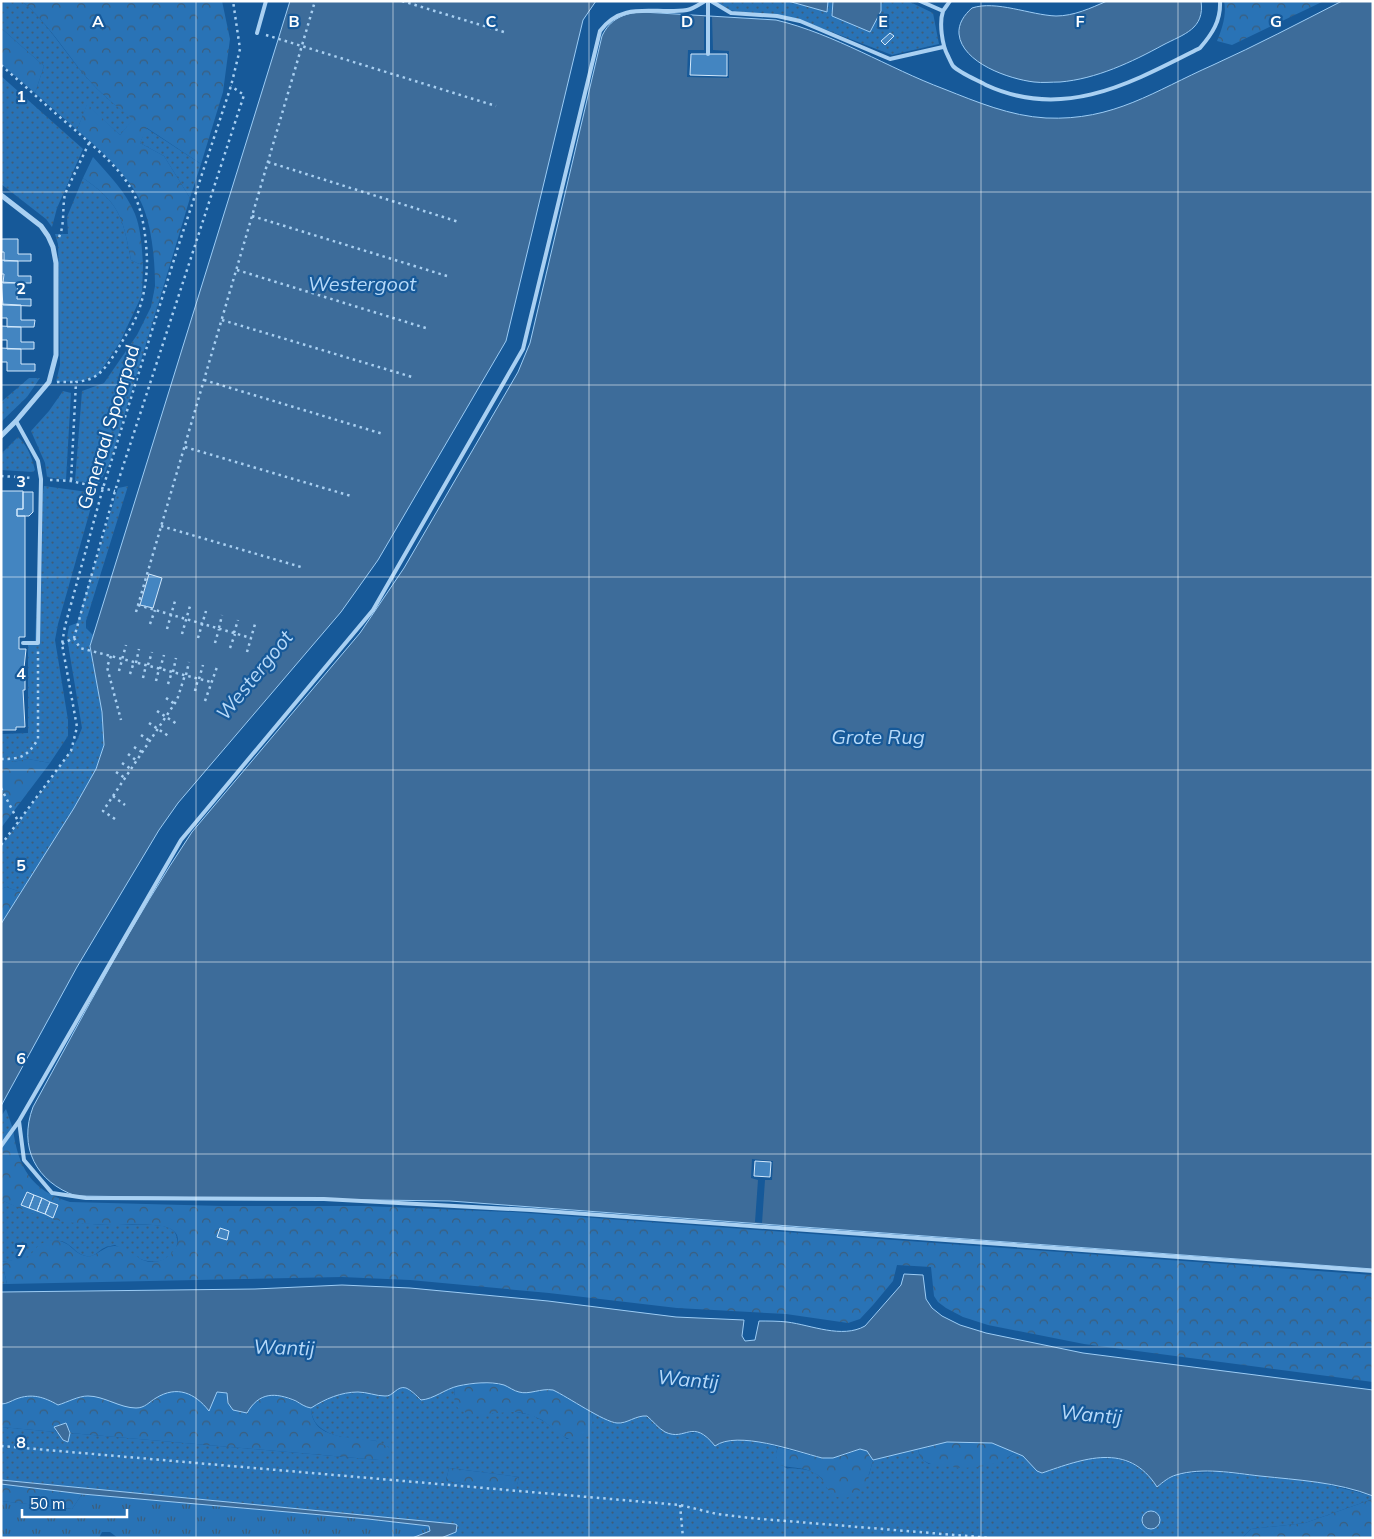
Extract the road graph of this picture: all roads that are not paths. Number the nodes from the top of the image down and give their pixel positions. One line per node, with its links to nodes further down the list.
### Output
1 (266, 1): 7 (lane)
2 (708, 1): 8 (lane); 9 (lane); 14 (lane)
3 (920, 1): 6 (lane)
4 (950, 1): 6 (lane)
5 (1220, 1): 8 (lane)
6 (943, 11): 8 (lane)
7 (257, 33)
8 (943, 46)
9 (708, 54)
10 (1, 194): 11 (street)
11 (16, 421): 12 (street); 13 (lane)
12 (1, 436)
13 (24, 643)
14 (18, 1121): 15 (lane); 16 (lane)
15 (1, 1146)
16 (1373, 1271)

